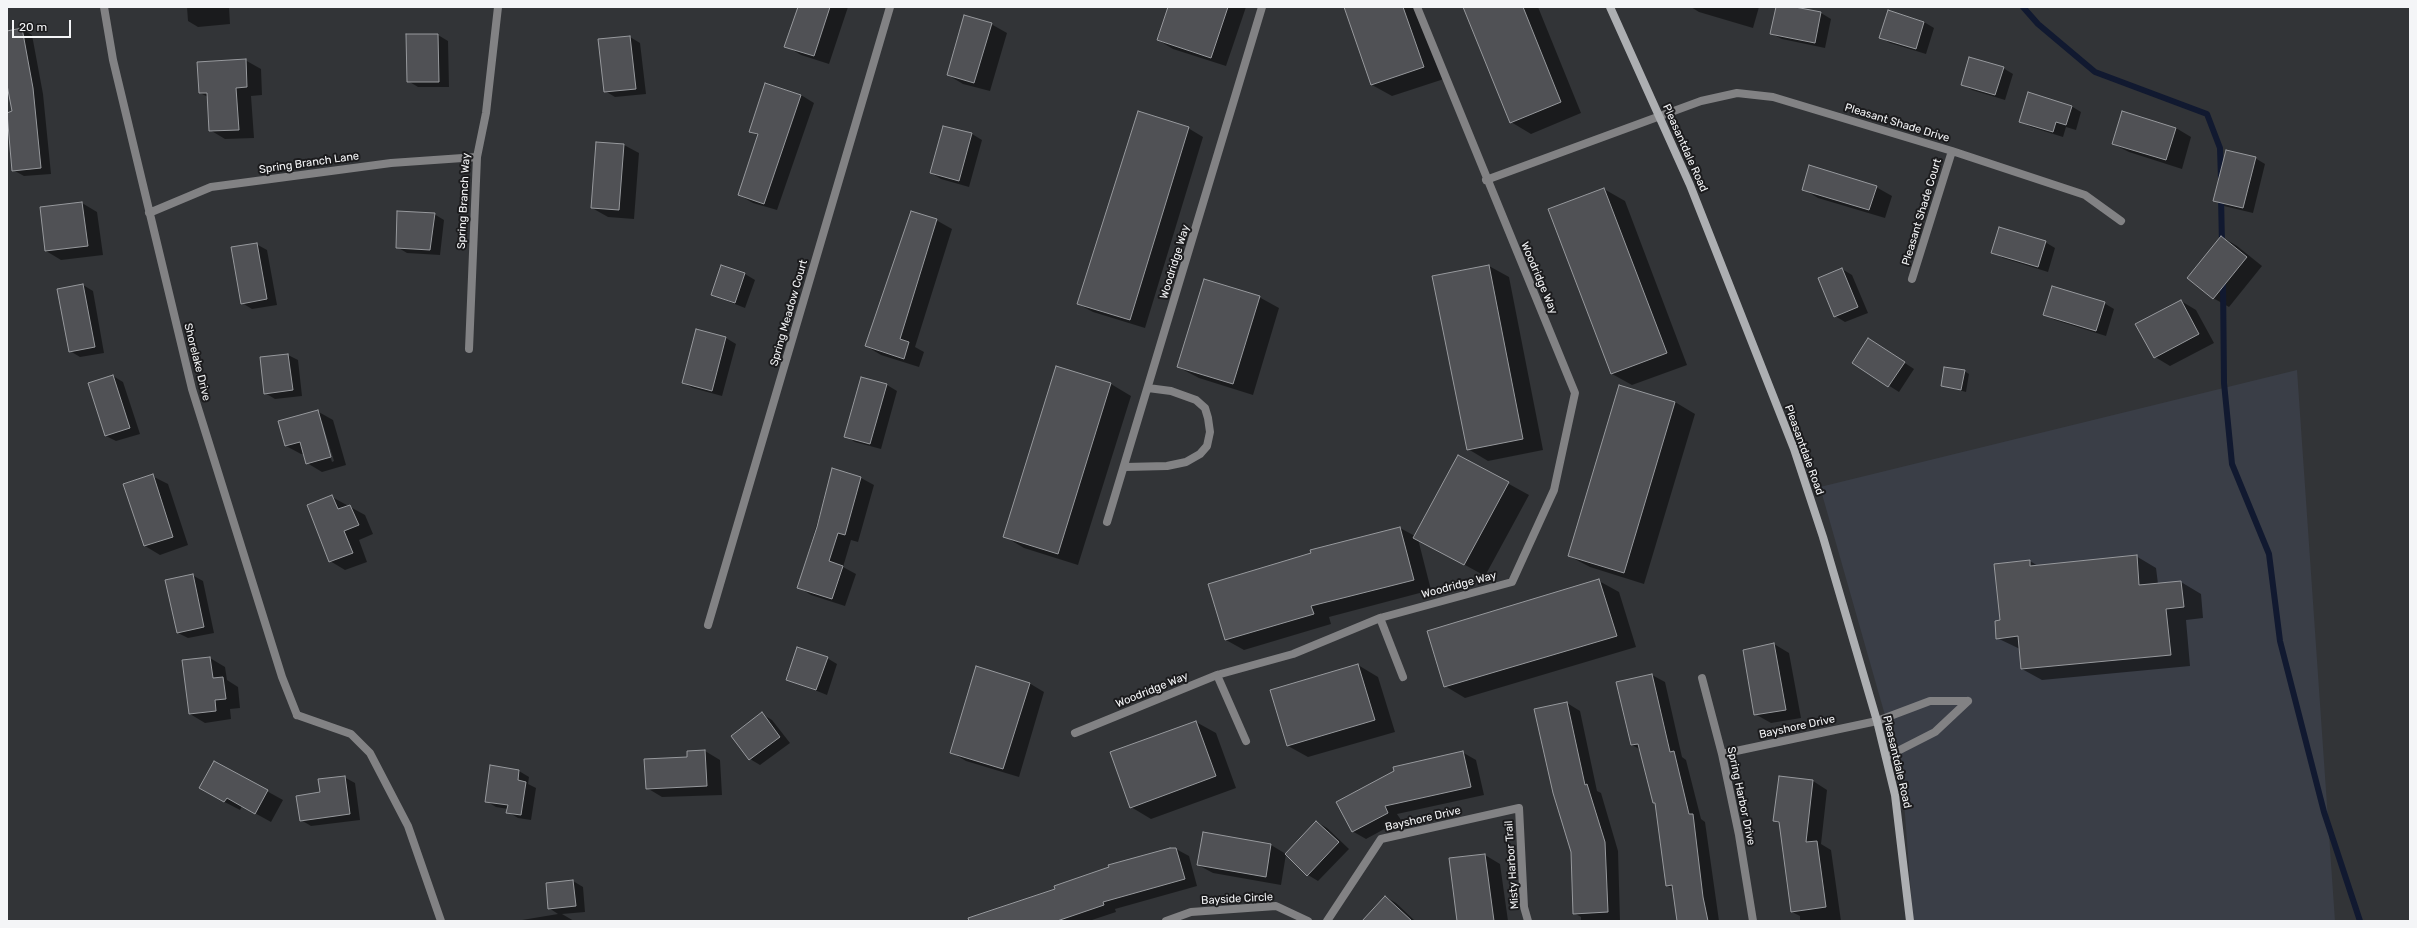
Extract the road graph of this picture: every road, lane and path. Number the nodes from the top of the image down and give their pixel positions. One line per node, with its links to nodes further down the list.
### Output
1 (104, 7): 11 (street, Shorelake Drive)
2 (498, 7): 9 (street, Spring Branch Way)
3 (890, 7): 19 (street, Spring Meadow Court)
4 (1262, 7): 15 (street, Woodridge Way)
5 (1417, 7): 10 (street, Woodridge Way)
6 (1610, 7): 7 (main road, Pleasantdale Road)
7 (1659, 117): 8 (street, Pleasant Shade Drive); 10 (street); 23 (main road, Pleasantdale Road)
8 (1952, 151): 12 (street, Pleasant Shade Drive); 13 (street, Pleasant Shade Court)
9 (477, 157): 11 (street, Spring Branch Lane); 14 (street, Spring Branch Way)
10 (1486, 180): 18 (street, Woodridge Way)
11 (149, 213): 29 (street, Shorelake Drive)
12 (2121, 221)
13 (1912, 280)
14 (469, 349)
15 (1148, 388): 16 (street, Woodridge Way); 16 (street)
16 (1125, 467): 17 (street, Woodridge Way)
17 (1107, 522)
18 (1380, 618): 20 (street, Woodridge Way); 21 (street)
19 (708, 625)
20 (1217, 675): 24 (street, Woodridge Way); 25 (street)
21 (1404, 677)
22 (1702, 678): 26 (street, Spring Harbor Drive)
23 (1877, 721): 26 (street, Bayshore Drive); 27 (main road, Pleasantdale Road); 27 (street, Bayshore Drive)
24 (1075, 734)
25 (1246, 741)
26 (1722, 754): 34 (street, Spring Harbor Drive)
27 (1886, 757): 35 (main road, Pleasantdale Road)
28 (1519, 808): 32 (street, Bayshore Drive); 33 (street, Misty Harbor Trail)
29 (441, 921)
30 (1166, 921): 31 (street, Bayside Circle)
31 (1308, 921)
32 (1327, 921)
33 (1528, 921)
34 (1753, 921)
35 (1910, 921)

